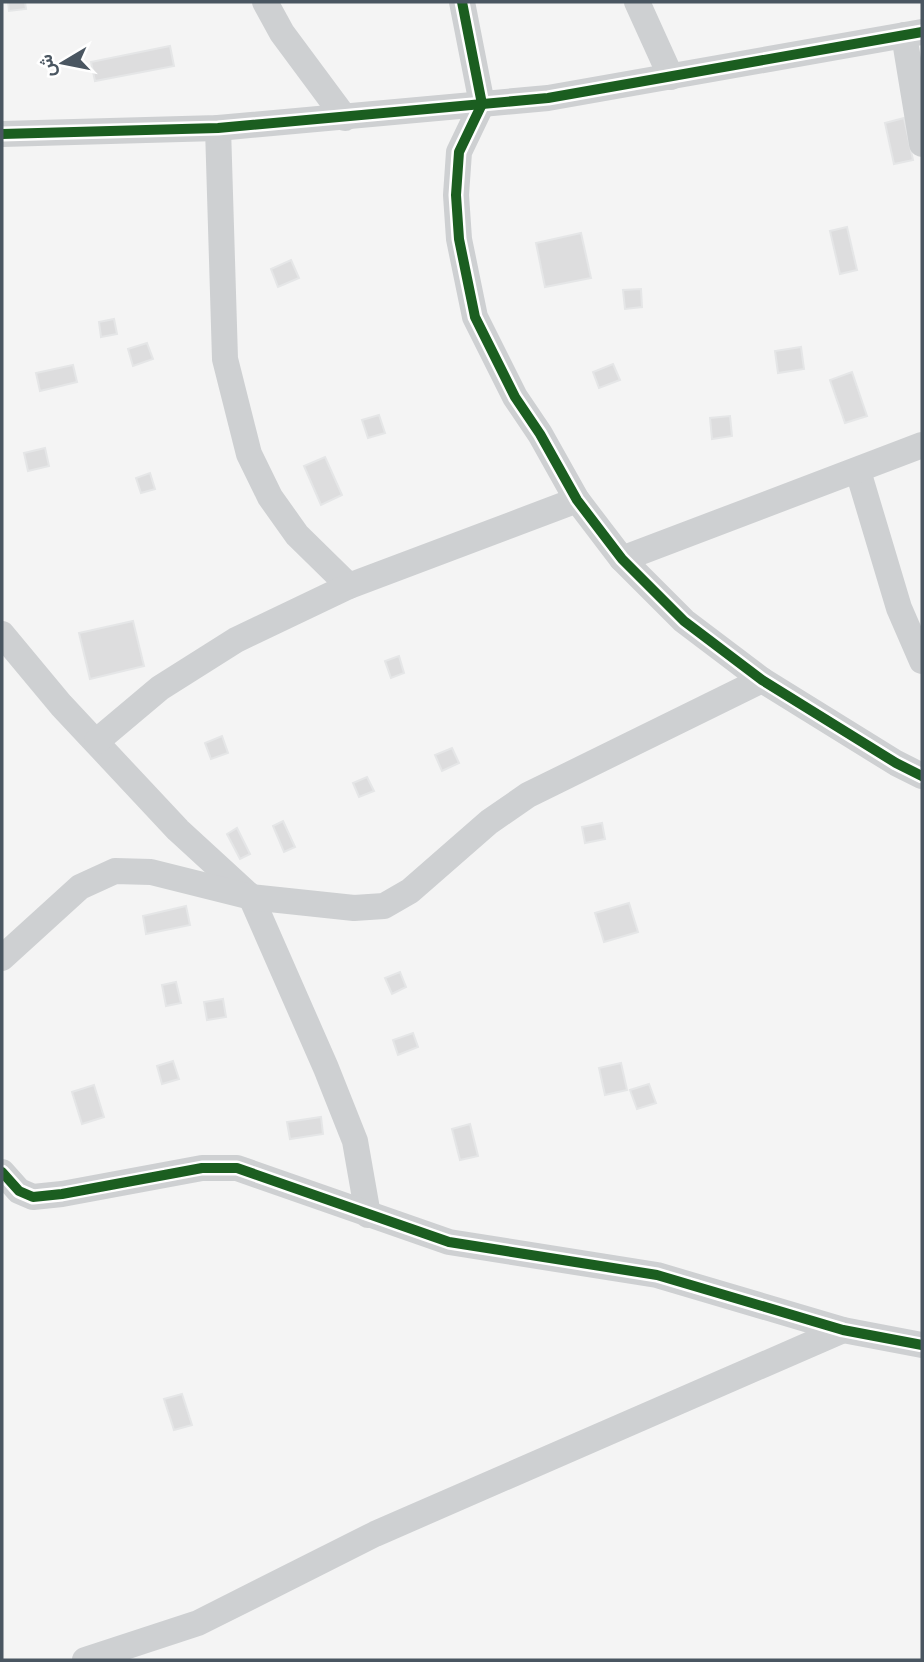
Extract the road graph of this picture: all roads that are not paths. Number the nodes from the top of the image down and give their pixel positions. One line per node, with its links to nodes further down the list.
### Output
1 (265, 2): 7 (street)
2 (462, 2): 6 (street)
3 (637, 2): 5 (street)
4 (913, 34): 5 (street); 10 (street)
5 (671, 77): 6 (street)
6 (482, 104): 7 (street); 13 (street)
7 (345, 118): 8 (street)
8 (218, 128): 9 (street); 15 (street)
9 (2, 134)
10 (922, 144)
11 (922, 446): 12 (street)
12 (859, 471): 14 (street); 17 (street)
13 (577, 500): 14 (street); 15 (street)
14 (622, 559): 18 (street)
15 (349, 586): 19 (street)
16 (2, 634): 19 (street)
17 (922, 661)
18 (762, 680): 20 (street); 21 (street)
19 (97, 741): 21 (street)
20 (922, 776)
21 (251, 897): 22 (street); 24 (street)
22 (2, 958)
23 (2, 1172): 24 (street)
24 (368, 1215): 25 (street)
25 (843, 1330): 26 (street); 27 (street)
26 (922, 1345)
27 (85, 1660)

